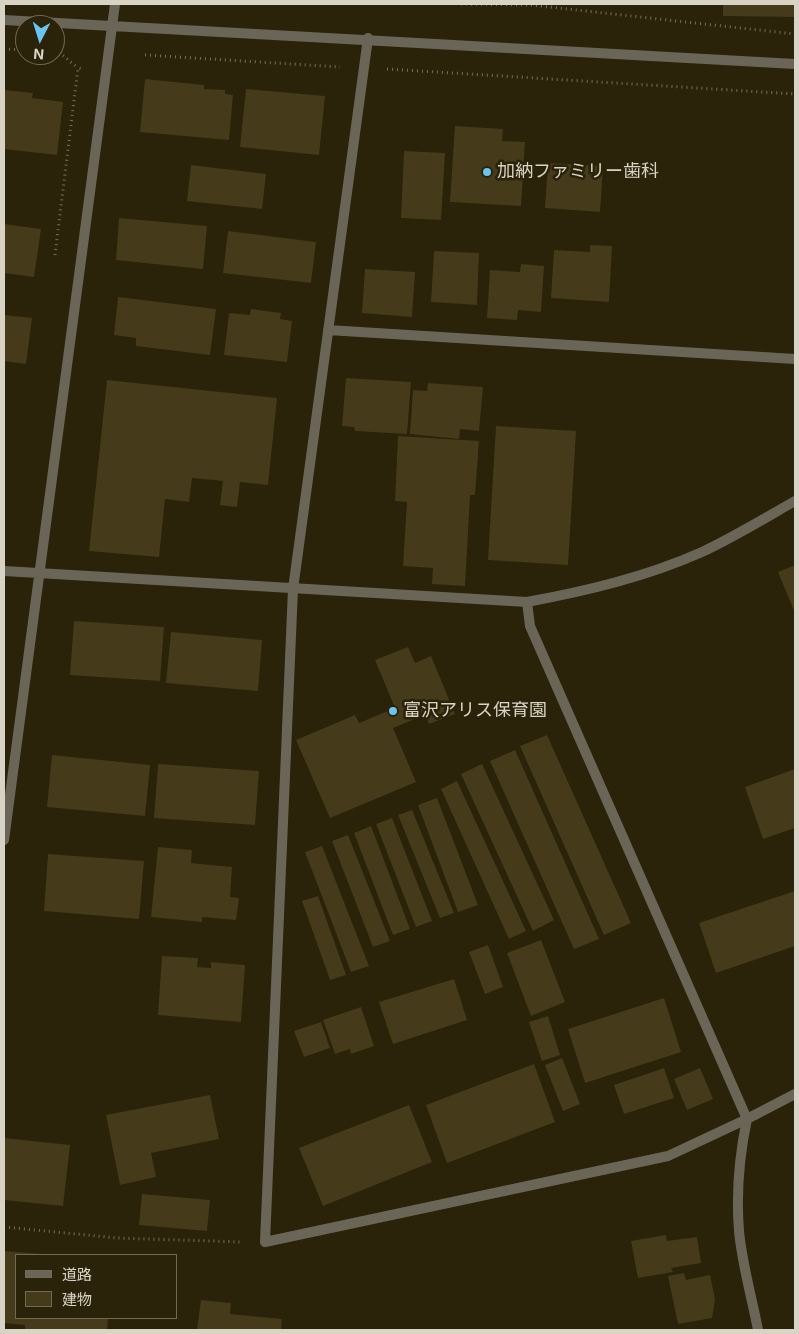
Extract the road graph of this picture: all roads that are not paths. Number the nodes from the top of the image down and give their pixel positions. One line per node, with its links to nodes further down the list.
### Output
1 (115, 4): 3 (street)
2 (4, 20): 3 (street)
3 (112, 26): 4 (street); 10 (street)
4 (368, 38): 5 (street); 6 (street)
5 (795, 64)
6 (328, 330): 7 (street); 11 (street)
7 (795, 359)
8 (795, 501): 12 (street)
9 (4, 571): 10 (street)
10 (40, 574): 11 (street); 13 (street)
11 (293, 589): 12 (street); 15 (street)
12 (526, 602): 15 (street)
13 (4, 840)
14 (795, 1094): 15 (street)
15 (747, 1119): 16 (street)
16 (758, 1330)

